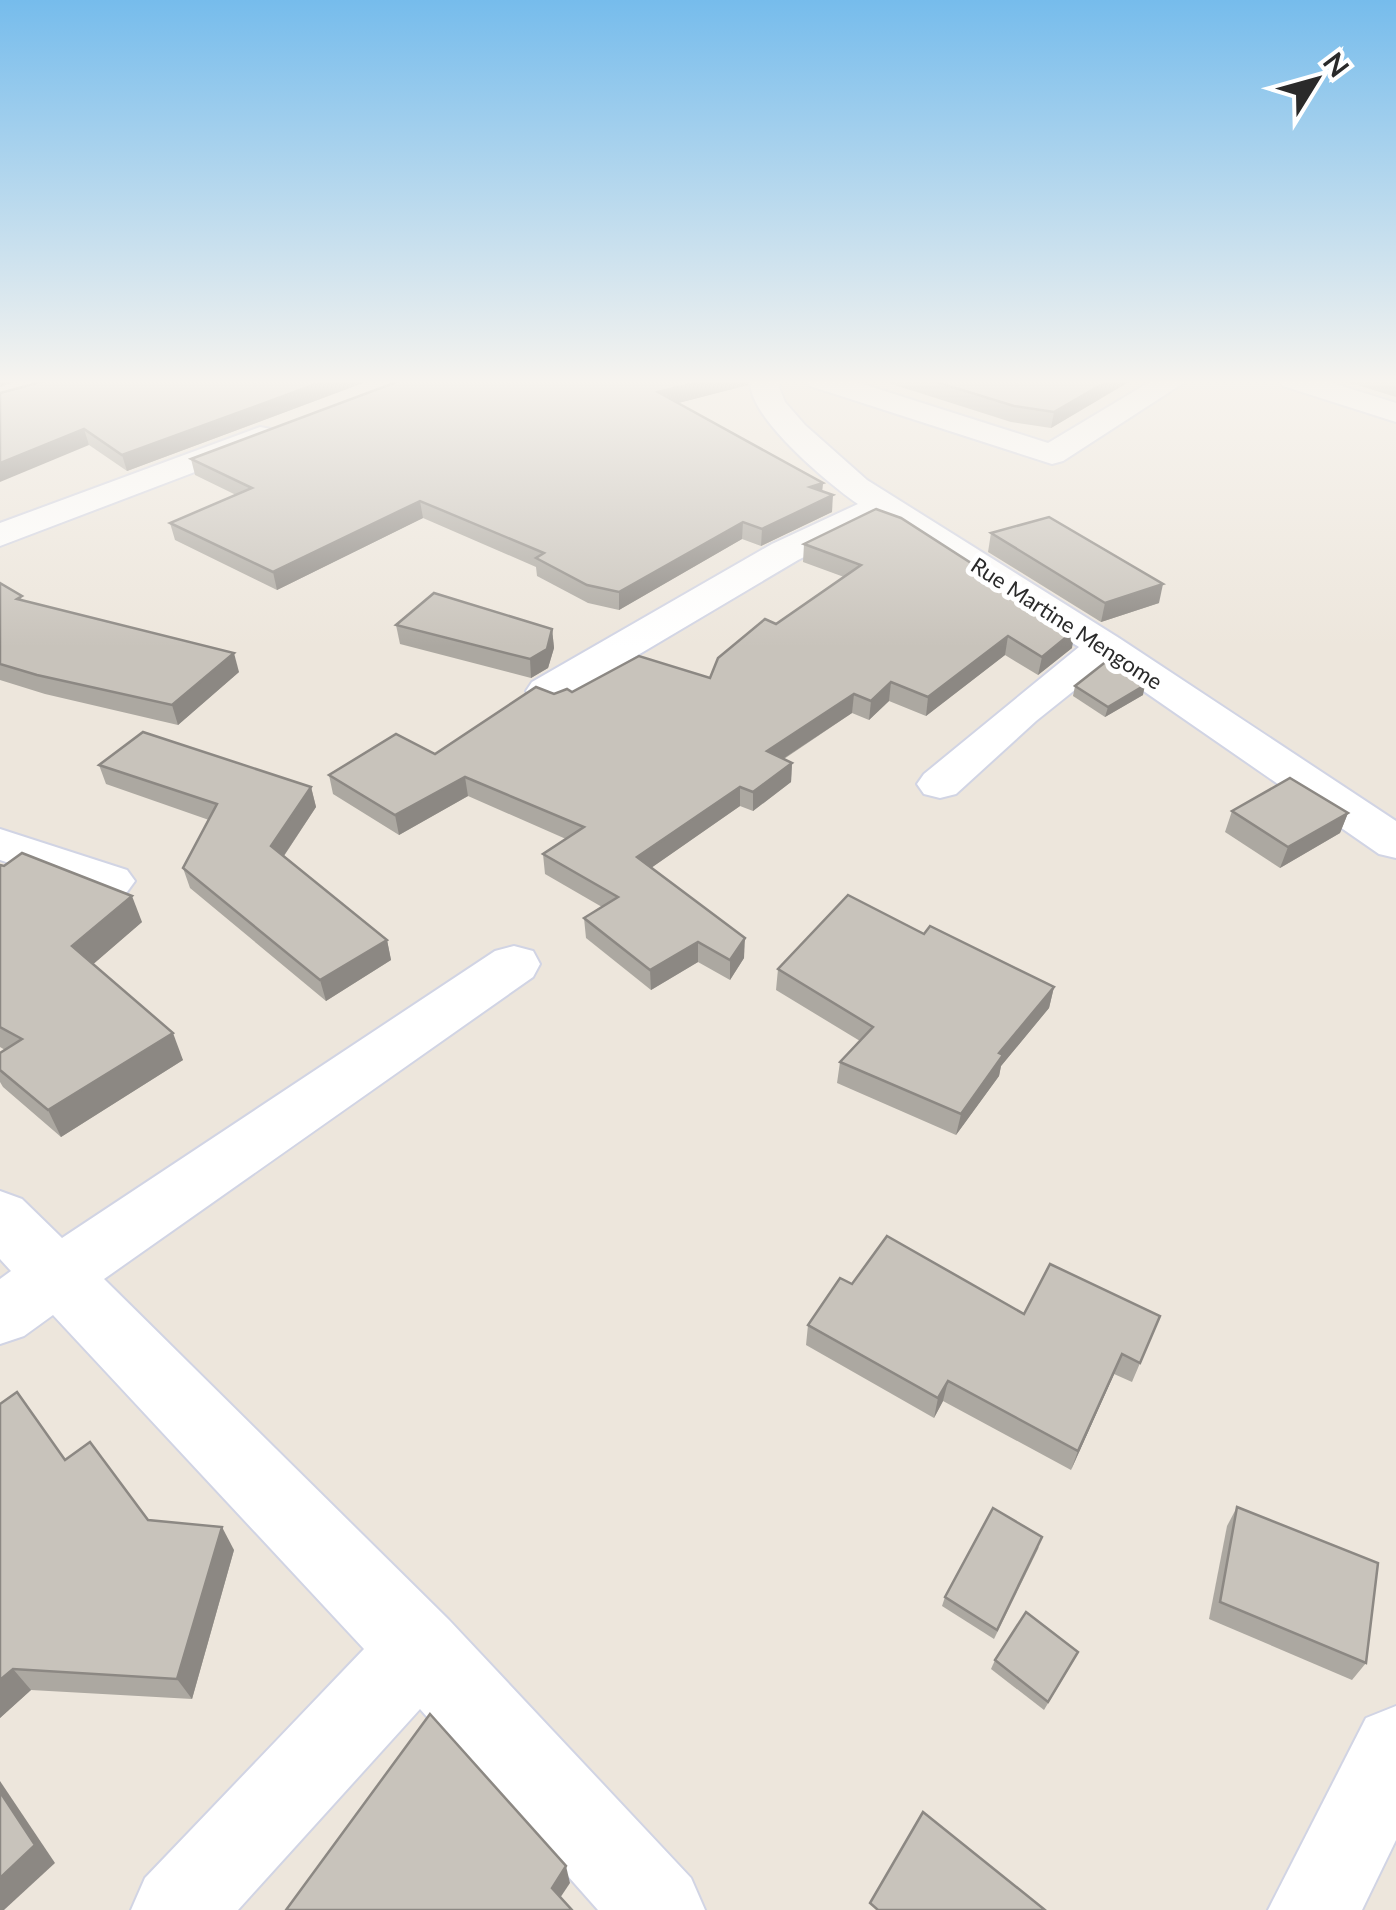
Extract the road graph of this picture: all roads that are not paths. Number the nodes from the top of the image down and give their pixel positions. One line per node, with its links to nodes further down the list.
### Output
1 (174, 469): 4 (street)
2 (838, 469): 3 (street, Rue Martine Mengome)
3 (882, 506): 5 (street, Rue Martine Mengome); 6 (street)
4 (0, 535)
5 (1105, 646): 7 (street); 8 (street, Rue Martine Mengome)
6 (547, 691)
7 (940, 784)
8 (1375, 808): 9 (street, Rue Martine Mengome)
9 (1396, 843)
10 (0, 844): 11 (street)
11 (110, 881)
12 (514, 964): 14 (street)
13 (0, 1217): 14 (street)
14 (27, 1296): 15 (street)
15 (420, 1650): 17 (street); 18 (street)
16 (1396, 1748): 19 (street)
17 (177, 1910)
18 (659, 1910)
19 (1314, 1910)

